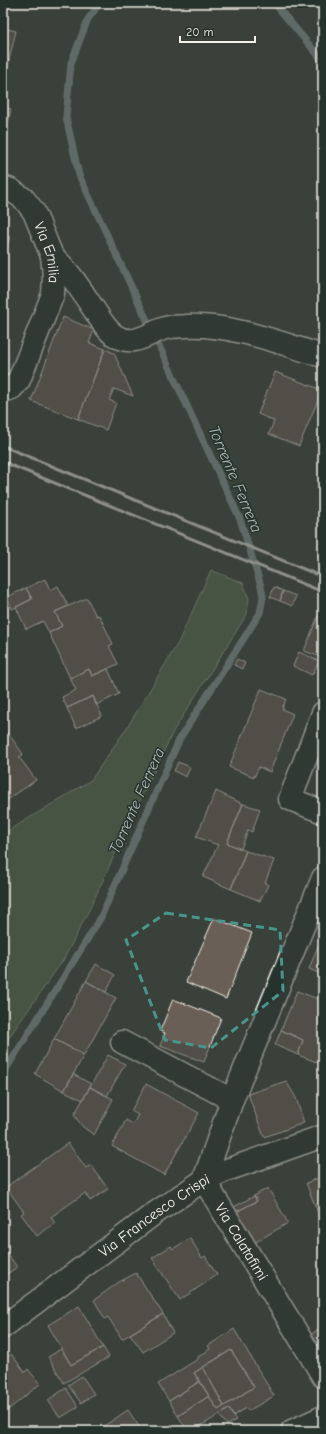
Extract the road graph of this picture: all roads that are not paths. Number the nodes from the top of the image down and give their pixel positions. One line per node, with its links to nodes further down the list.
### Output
1 (3, 187): 2 (street, Via Emilia)
2 (52, 256): 3 (street); 4 (street, Via Emilia)
3 (323, 356)
4 (3, 391)
5 (323, 713): 6 (street)
6 (323, 812)
7 (323, 878): 9 (street)
8 (122, 1042): 9 (street)
9 (232, 1100): 11 (street)
10 (323, 1136): 11 (street, Via Francesco Crispi)
11 (204, 1180): 12 (street, Via Francesco Crispi); 13 (street, Via Calatafimi)
12 (3, 1327)
13 (323, 1376)
14 (323, 1417): 15 (street)
15 (292, 1431)

